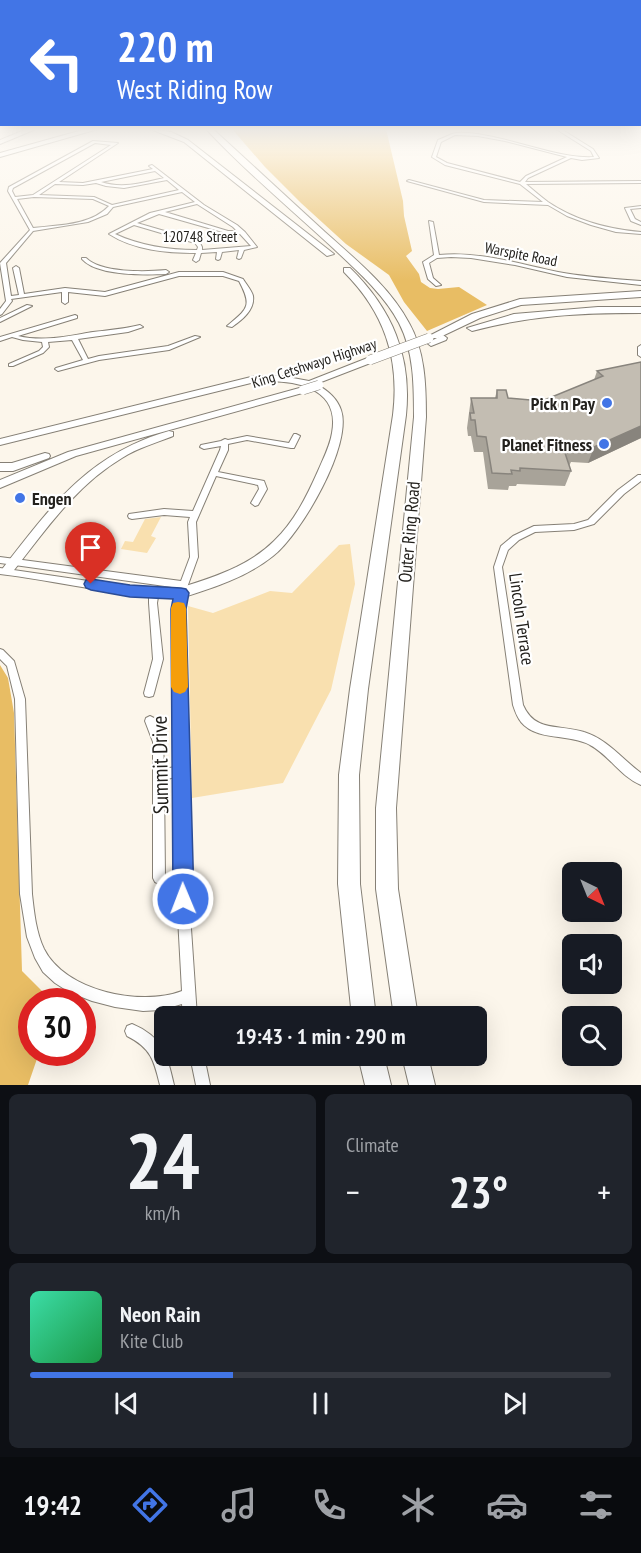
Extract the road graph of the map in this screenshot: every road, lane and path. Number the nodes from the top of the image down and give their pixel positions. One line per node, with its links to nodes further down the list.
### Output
1 (23, 180): 20 (street)
2 (58, 180): 15 (street)
3 (109, 180): 13 (street)
4 (163, 180): 13 (street)
5 (168, 180): 17 (street)
6 (234, 180): 18 (highway)
7 (237, 180): 18 (highway)
8 (251, 180): 35 (highway, Outer Ring Road)
9 (265, 180): 103 (highway, Outer Ring Road)
10 (509, 180): 16 (street)
11 (524, 180): 16 (street)
12 (409, 181): 22 (street)
13 (98, 182): 15 (street)
14 (641, 182): 16 (street)
15 (53, 183): 19 (street)
16 (521, 183): 22 (street)
17 (182, 190): 21 (street); 23 (street)
18 (252, 194): 35 (highway)
19 (34, 196): 20 (street); 23 (street)
20 (15, 198): 29 (street)
21 (198, 203): 25 (street); 30 (street)
22 (548, 204): 31 (street)
23 (112, 206): 29 (street)
24 (641, 207): 28 (street)
25 (158, 212): 27 (street); 30 (street)
26 (431, 222): 36 (street)
27 (133, 223): 33 (street); 33 (street, 120748 Street)
28 (641, 224)
29 (32, 230): 41 (street)
30 (243, 233): 32 (street, 120748 Street)
31 (641, 233)
32 (242, 249): 34 (street, 120748 Street); 37 (street)
33 (198, 250): 34 (street, 120748 Street); 40 (street)
34 (220, 250): 38 (street)
35 (330, 254): 102 (highway, Outer Ring Road)
36 (437, 256): 44 (street, Warspite Road); 45 (street)
37 (239, 258)
38 (218, 259)
39 (84, 260): 43 (street)
40 (196, 260)
41 (2, 264): 49 (street)
42 (16, 268): 50 (street)
43 (184, 273): 46 (street); 59 (street)
44 (641, 283)
45 (438, 285)
46 (65, 290): 50 (street); 51 (street)
47 (641, 294): 65 (highway)
48 (0, 295): 49 (street)
49 (9, 296): 50 (street); 55 (street)
50 (22, 296)
51 (65, 302)
52 (641, 303): 65 (highway, King Cetshwayo Highway)
53 (29, 306): 58 (street)
54 (641, 310): 65 (highway, King Cetshwayo Highway)
55 (0, 313)
56 (641, 315): 65 (highway)
57 (75, 317): 61 (street)
58 (0, 320)
59 (230, 326)
60 (140, 327): 64 (street)
61 (13, 336): 63 (street); 66 (street)
62 (197, 337): 67 (street)
63 (0, 339)
64 (75, 339): 66 (street); 67 (street)
65 (434, 339): 70 (main road, King Cetshwayo Highway, bridge)
66 (45, 342): 68 (street)
67 (86, 361): 69 (street)
68 (11, 365)
69 (58, 369)
70 (300, 389): 71 (main road, King Cetshwayo Highway); 77 (main road, King Cetshwayo Highway)
71 (240, 408): 83 (main road, King Cetshwayo Highway); 88 (main road)
72 (296, 436): 75 (street)
73 (225, 441): 75 (street); 76 (street); 80 (street)
74 (0, 444): 91 (main road)
75 (291, 446): 78 (street)
76 (204, 447)
77 (71, 449): 79 (main road); 82 (main road, King Cetshwayo Highway)
78 (286, 456)
79 (0, 467)
80 (213, 473): 84 (street); 85 (street)
81 (641, 477): 98 (street, Lincoln Terrace)
82 (0, 478)
83 (0, 484)
84 (255, 503)
85 (194, 514): 86 (street); 91 (street, Summit Drive)
86 (132, 516)
87 (0, 560): 88 (street)
88 (7, 568): 89 (street); 90 (street)
89 (57, 568): 90 (street); 91 (street)
90 (51, 577): 92 (street)
91 (186, 589): 92 (street); 96 (street, Summit Drive)
92 (154, 593): 94 (street)
93 (0, 653): 100 (street)
94 (149, 693)
95 (150, 721): 97 (street)
96 (180, 771): 97 (street); 100 (street, Summit Drive)
97 (160, 775): 99 (street)
98 (641, 780)
99 (159, 878)
100 (188, 995): 101 (street, Summit Drive)
101 (189, 1006)
102 (362, 1006)
103 (404, 1006)
104 (132, 1030): 108 (street)
105 (199, 1066): 109 (street)
106 (373, 1066): 110 (highway)
107 (417, 1066): 111 (highway)
108 (167, 1085)
109 (203, 1085)
110 (378, 1085)
111 (422, 1085)

